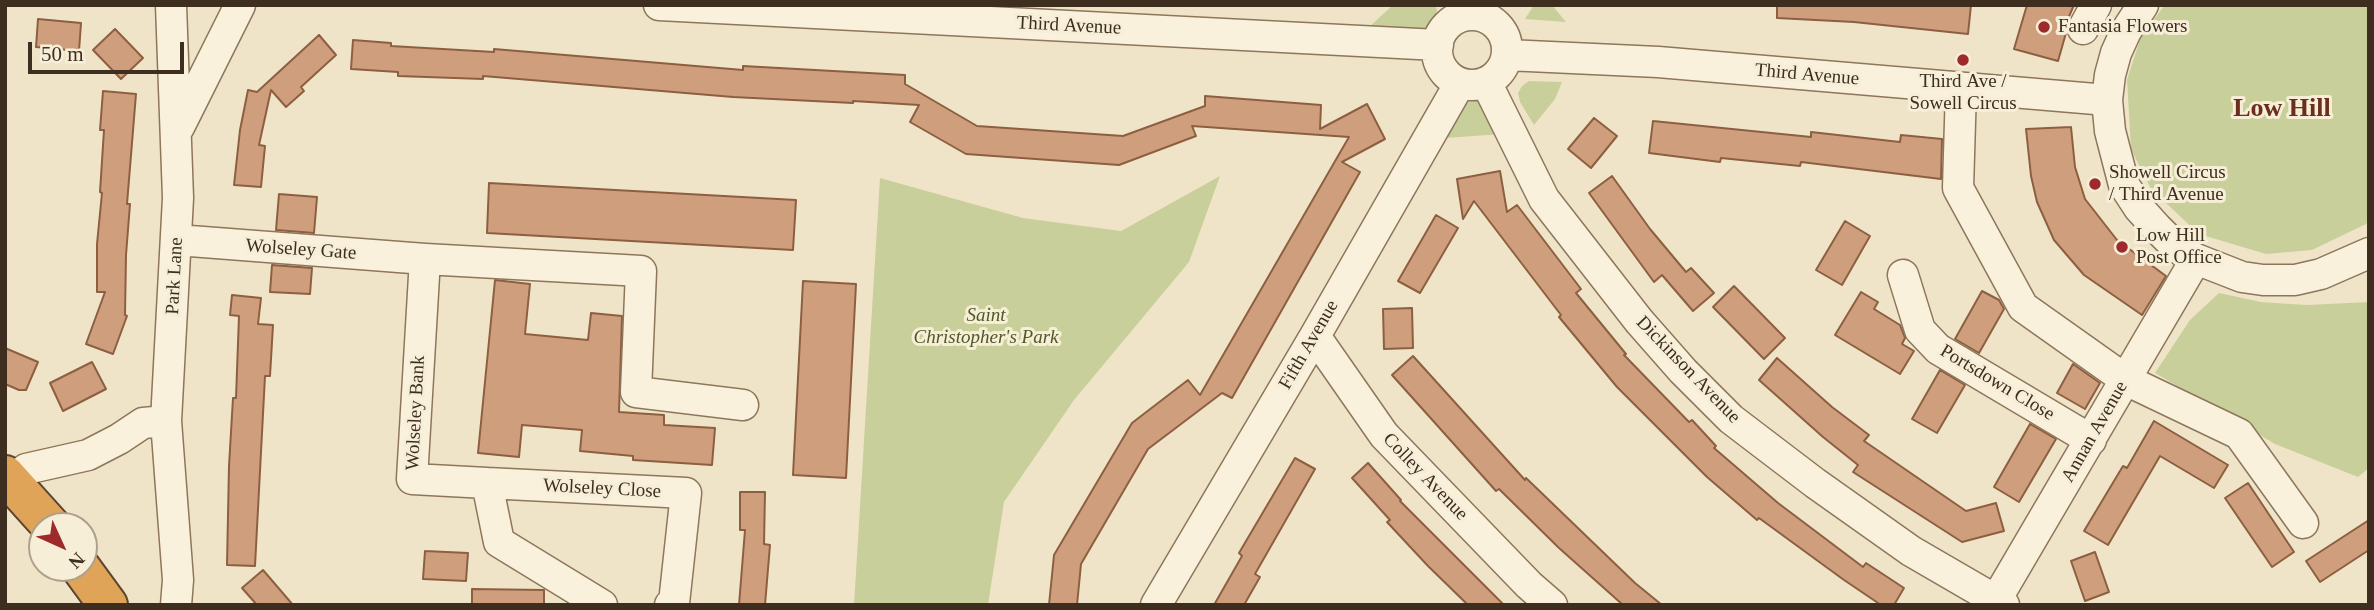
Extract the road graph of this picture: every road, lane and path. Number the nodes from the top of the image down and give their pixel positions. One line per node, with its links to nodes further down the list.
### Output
1 (171, 5): 14 (street, Park Lane)
2 (240, 5): 14 (street, Park Lane)
3 (659, 5): 5 (street, Third Avenue)
4 (2143, 5): 13 (street)
5 (667, 6): 8 (street, Third Avenue)
6 (1455, 12): 7 (street); 9 (street)
7 (1498, 14): 10 (street)
8 (1163, 18): 9 (street, Third Avenue)
9 (1438, 45): 11 (street)
10 (1507, 55): 11 (street); 12 (street, Third Avenue)
11 (1473, 83): 20 (street, Fifth Avenue); 30 (street, Dickinson Avenue)
12 (1961, 89): 13 (street, Third Avenue); 21 (street)
13 (2107, 100): 18 (street)
14 (177, 131): 15 (street, Park Lane)
15 (177, 240): 17 (street, Wolseley Gate); 23 (street, Park Lane)
16 (2369, 253): 18 (street)
17 (425, 259): 22 (street, Wolseley Gate); 26 (street, Wolseley Bank)
18 (2196, 259): 21 (street, Annan Avenue)
19 (1903, 275): 24 (street, Portsdown Close)
20 (1315, 336): 35 (street, Fifth Avenue); 36 (street, Colley Avenue)
21 (2126, 380): 24 (street, Annan Avenue); 28 (street)
22 (743, 405)
23 (166, 421): 25 (street); 32 (street, Park Lane)
24 (2091, 440): 30 (street, Annan Avenue)
25 (8, 478): 27 (highway)
26 (487, 483): 33 (street); 34 (street, Wolseley Close)
27 (38, 512)
28 (2303, 523)
29 (91, 582): 31 (highway)
30 (1998, 604)
31 (108, 605)
32 (176, 605)
33 (602, 605)
34 (670, 605)
35 (1156, 605)
36 (1552, 605)

